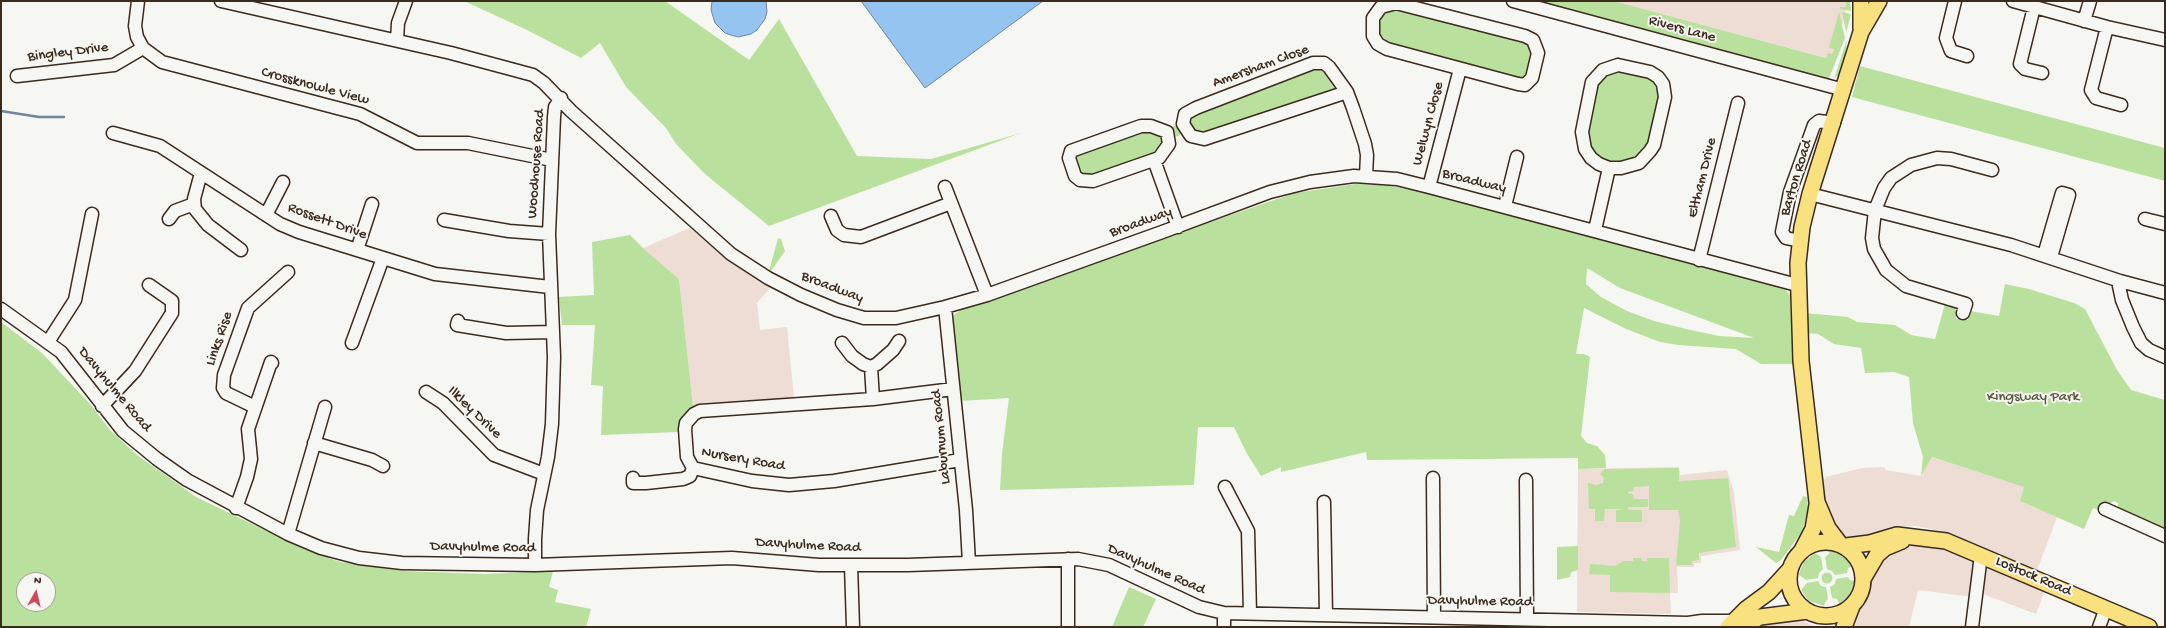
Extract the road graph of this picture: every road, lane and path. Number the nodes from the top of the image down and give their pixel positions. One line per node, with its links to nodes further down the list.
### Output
1 (138, 1): 16 (street)
2 (221, 1): 14 (street, Woodhouse Road)
3 (406, 1): 14 (street)
4 (1513, 1): 21 (street, Rivers Lane)
5 (1861, 1): 13 (main road, Barton Road)
6 (1879, 1): 13 (main road, Barton Road)
7 (1955, 1): 17 (street)
8 (2013, 1): 10 (street)
9 (2090, 1): 11 (street)
10 (2034, 6): 11 (street); 19 (street)
11 (2084, 21): 12 (street)
12 (2107, 27): 15 (street); 25 (street)
13 (1861, 32): 21 (main road, Barton Road)
14 (397, 40): 23 (street, Woodhouse Road)
15 (2165, 40)
16 (143, 48): 20 (street, Bingley Drive); 30 (street, Crossknowle View)
17 (1967, 56)
18 (1460, 69): 18 (street, Welwyn Close); 38 (street, Welwyn Close)
19 (2042, 73)
20 (17, 76)
21 (1844, 90): 26 (main road, Barton Road)
22 (1347, 92): 27 (street); 27 (street, Amersham Close); 35 (street, Amersham Close)
23 (561, 98): 30 (street, Woodhouse Road); 67 (street, Broadway)
24 (1738, 103): 59 (street, Eltham Drive)
25 (2120, 105)
26 (1834, 123): 39 (main road, Barton Road); 55 (street, Barton Road)
27 (1177, 131): 31 (street, Amersham Close); 31 (street)
28 (110, 132): 34 (street, Rossett Drive)
29 (1516, 157): 43 (street)
30 (552, 160): 54 (street, Woodhouse Road)
31 (1154, 160): 52 (street)
32 (1609, 168): 32 (street); 53 (street)
33 (1992, 170): 44 (street)
34 (201, 172): 41 (street); 46 (street, Rossett Drive)
35 (1366, 176): 38 (street, Broadway); 52 (street, Broadway)
36 (283, 182): 46 (street)
37 (945, 187): 40 (street)
38 (1429, 187): 43 (street, Broadway)
39 (1810, 194): 44 (street); 55 (main road, Barton Road)
40 (952, 203): 50 (street); 66 (street)
41 (194, 204): 47 (street); 56 (street)
42 (372, 204): 57 (street)
43 (1505, 206): 53 (street, Broadway)
44 (1875, 210): 61 (street); 69 (street)
45 (92, 214): 73 (street)
46 (266, 215): 57 (street, Rossett Drive)
47 (169, 219)
48 (2145, 219): 51 (street)
49 (444, 220): 54 (street)
50 (829, 222)
51 (2165, 224)
52 (1178, 227): 66 (street, Broadway)
53 (1594, 230): 59 (street, Broadway)
54 (549, 234): 64 (street, Woodhouse Road)
55 (1800, 240): 63 (main road, Barton Road)
56 (240, 250)
57 (357, 250): 58 (street, Rossett Drive)
58 (383, 258): 64 (street, Rossett Drive); 74 (street)
59 (1699, 260): 63 (street, Broadway)
60 (285, 278): 83 (street, Links Rise)
61 (2120, 281): 65 (street); 76 (street)
62 (149, 285): 82 (street)
63 (1797, 285): 95 (main road, Barton Road)
64 (550, 287): 71 (street, Woodhouse Road)
65 (2165, 293)
66 (987, 295): 67 (street, Broadway)
67 (945, 307): 79 (street, Laburnum Road)
68 (1, 309): 73 (street, Davyhulme Road)
69 (1963, 313)
70 (458, 321): 71 (street)
71 (553, 332): 89 (street, Woodhouse Road)
72 (899, 341): 78 (street)
73 (48, 342): 82 (street, Davyhulme Road)
74 (352, 343)
75 (842, 343): 78 (street)
76 (2165, 357)
77 (272, 363): 83 (street)
78 (871, 367): 81 (street)
79 (953, 389): 81 (street, Nursery Road); 86 (street, Laburnum Road)
80 (426, 392): 89 (street, Ilkley Drive)
81 (873, 399): 88 (street, Nursery Road)
82 (102, 406): 96 (street, Davyhulme Road)
83 (255, 406): 96 (street)
84 (325, 407): 85 (street)
85 (314, 443): 87 (street); 98 (street)
86 (960, 460): 88 (street, Nursery Road); 105 (street, Laburnum Road)
87 (383, 466)
88 (693, 468): 90 (street)
89 (544, 474): 106 (street, Woodhouse Road)
90 (633, 478)
91 (1433, 478): 116 (street)
92 (1526, 480): 117 (street)
93 (1225, 487): 113 (street)
94 (1324, 502): 115 (street)
95 (1817, 502): 101 (main road); 102 (main road)
96 (236, 508): 98 (street, Davyhulme Road)
97 (2110, 509): 100 (street)
98 (288, 534): 106 (street, Davyhulme Road)
99 (1914, 536): 101 (main road, Lostock Road); 103 (main road, Lostock Road); 109 (main road)
100 (2165, 536)
101 (1843, 545): 102 (main road); 109 (main road)
102 (1800, 552): 108 (main road)
103 (1981, 555): 111 (main road, Lostock Road); 127 (street)
104 (1068, 559): 105 (street, Davyhulme Road); 112 (street, Davyhulme Road); 123 (street)
105 (969, 563): 107 (street, Davyhulme Road)
106 (535, 565): 107 (street, Davyhulme Road)
107 (851, 565): 122 (street)
108 (1790, 569): 114 (main road); 120 (main road)
109 (1864, 579): 110 (main road)
110 (1852, 606): 114 (main road); 126 (main road)
111 (2106, 608): 128 (street); 129 (main road, Lostock Road)
112 (1224, 613): 113 (street, Davyhulme Road); 124 (street)
113 (1250, 613): 115 (street, Davyhulme Road)
114 (1812, 613): 120 (main road); 125 (main road)
115 (1326, 615): 118 (street, Davyhulme Road)
116 (1434, 616): 118 (street, Davyhulme Road); 119 (street, Davyhulme Road)
117 (1527, 619): 119 (street, Davyhulme Road); 121 (street, Davyhulme Road)
118 (1380, 621)
119 (1491, 623)
120 (1742, 624): 121 (street, Davyhulme Road)
121 (1693, 625)
122 (853, 627)
123 (1068, 627)
124 (1224, 627)
125 (1825, 627)
126 (1844, 627)
127 (1972, 627)
128 (2099, 627)
129 (2149, 627)

